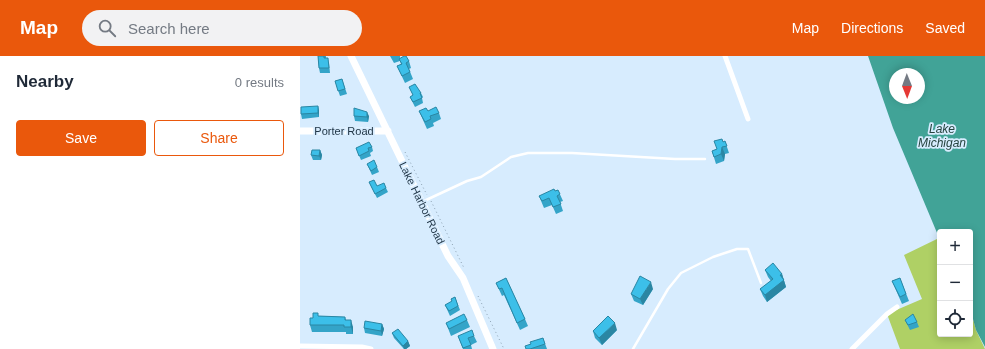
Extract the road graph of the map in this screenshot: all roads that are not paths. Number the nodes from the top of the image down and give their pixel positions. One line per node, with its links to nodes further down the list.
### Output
1 (351, 56): 5 (street, Lake Harbor Road)
2 (725, 56): 3 (street)
3 (748, 119)
4 (300, 131): 5 (street, Porter Road)
5 (388, 131): 7 (street, Lake Harbor Road)
6 (705, 159): 7 (lane)
7 (422, 202): 12 (street, Lake Harbor Road)
8 (761, 283): 13 (lane)
9 (898, 307): 14 (street)
10 (300, 346): 11 (street)
11 (371, 349)
12 (493, 349)
13 (633, 349)
14 (852, 349)

